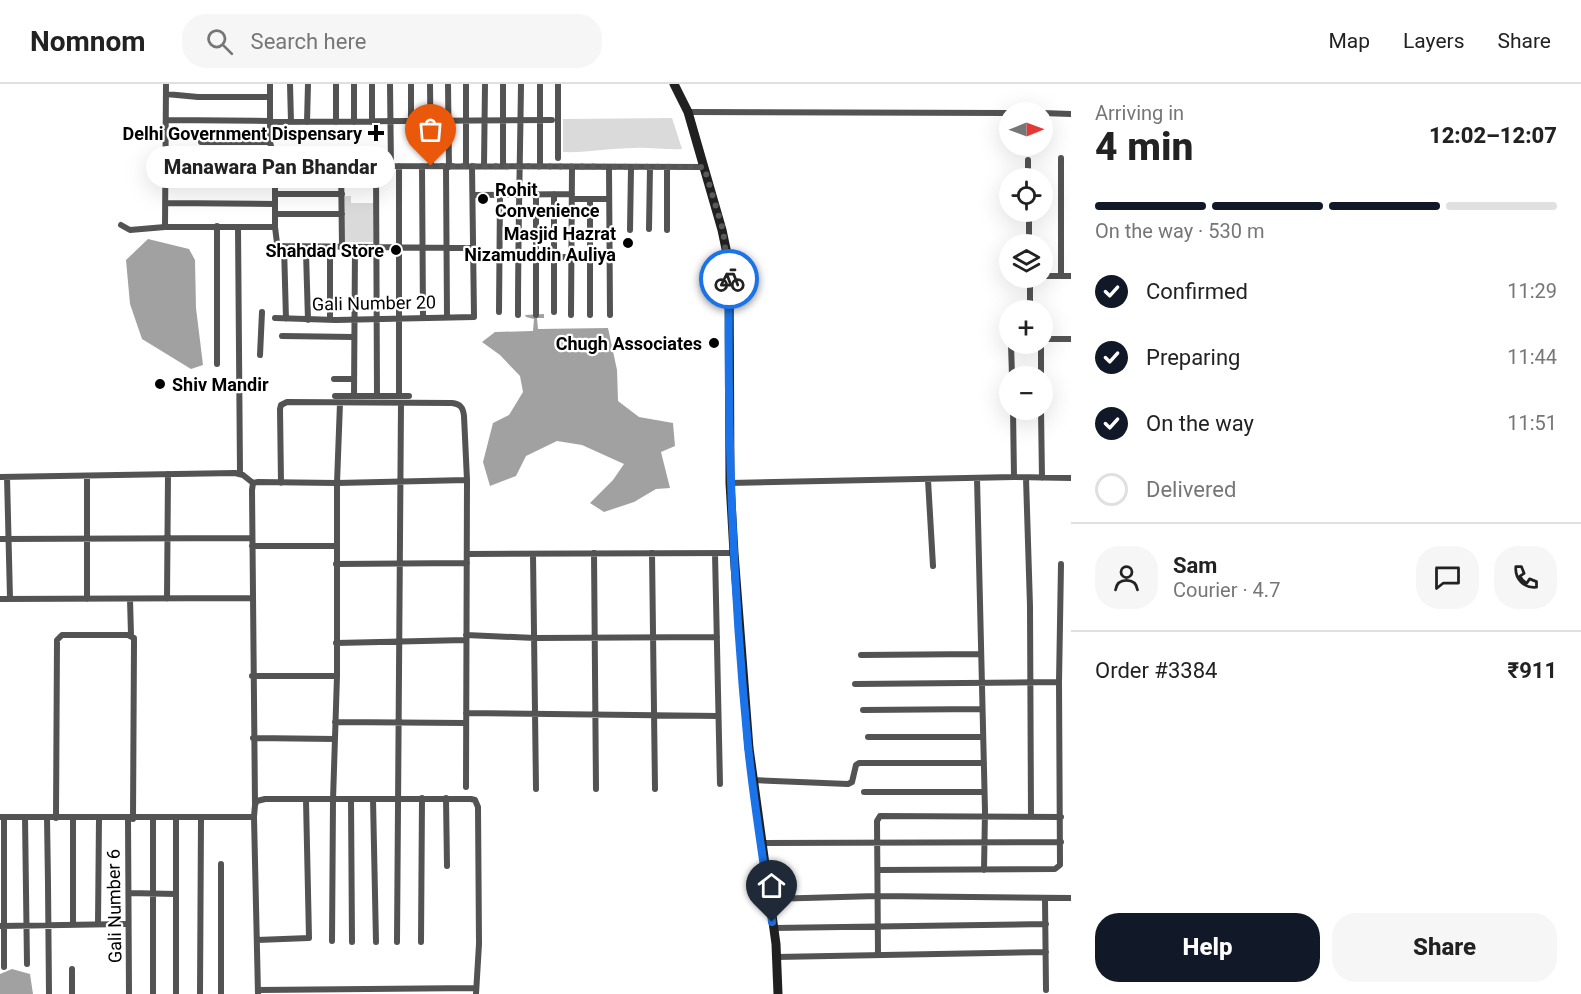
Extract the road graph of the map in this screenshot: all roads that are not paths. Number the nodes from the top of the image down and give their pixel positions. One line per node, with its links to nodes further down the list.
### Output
1 (166, 84): 19 (street)
2 (270, 84): 20 (street)
3 (290, 84): 36 (street)
4 (308, 84): 37 (street)
5 (336, 84): 38 (street)
6 (354, 84): 39 (street)
7 (372, 84): 40 (street)
8 (390, 84): 41 (street)
9 (411, 84): 33 (street)
10 (430, 84): 34 (street)
11 (448, 84): 35 (street)
12 (466, 84): 26 (street)
13 (485, 84): 27 (street)
14 (503, 84): 28 (street)
15 (521, 84): 29 (street)
16 (540, 84): 30 (street)
17 (558, 84): 44 (street)
18 (674, 84): 21 (main road)
19 (166, 94): 20 (street); 25 (street)
20 (270, 97): 32 (street)
21 (688, 112): 22 (street); 63 (main road)
22 (999, 113)
23 (1053, 113): 24 (street)
24 (1071, 114)
25 (166, 120): 32 (street); 46 (street)
26 (466, 120): 27 (street); 35 (street); 55 (street)
27 (484, 120): 28 (street); 56 (street)
28 (502, 120): 29 (street); 57 (street)
29 (521, 120): 30 (street); 58 (street)
30 (540, 120): 31 (street); 59 (street)
31 (552, 120)
32 (270, 121): 36 (street); 43 (street)
33 (411, 121): 34 (street); 41 (street)
34 (430, 121): 35 (street); 54 (street)
35 (448, 121): 60 (street)
36 (291, 122): 37 (street)
37 (307, 122): 38 (street)
38 (336, 122): 39 (street)
39 (354, 122): 40 (street)
40 (372, 122): 41 (street)
41 (391, 122): 51 (street)
42 (201, 142): 43 (street)
43 (270, 142): 48 (street)
44 (558, 158)
45 (1061, 158): 111 (street)
46 (166, 159): 48 (street); 69 (street)
47 (1028, 159): 67 (street)
48 (275, 164): 49 (street); 68 (street)
49 (341, 165): 50 (street); 71 (street)
50 (376, 165): 51 (street); 95 (street)
51 (391, 166): 52 (street)
52 (399, 166): 53 (street); 96 (street)
53 (422, 166): 54 (street); 97 (street)
54 (431, 166): 60 (street)
55 (469, 166): 56 (street); 60 (street); 74 (street)
56 (484, 166): 57 (street)
57 (503, 166): 58 (street)
58 (521, 166): 59 (street); 76 (street)
59 (540, 166): 64 (street)
60 (447, 167): 98 (street)
61 (650, 167): 62 (street); 66 (street); 89 (street)
62 (667, 167): 63 (street); 91 (street)
63 (704, 167): 161 (main road)
64 (572, 168): 65 (street); 77 (street)
65 (609, 168): 66 (street); 79 (street)
66 (631, 168): 90 (street)
67 (1028, 168)
68 (275, 183): 69 (street); 70 (street)
69 (166, 184): 80 (street)
70 (275, 194): 71 (street); 81 (street)
71 (342, 194): 83 (street)
72 (536, 194): 73 (street); 76 (street); 104 (street)
73 (554, 194): 77 (street); 105 (street)
74 (472, 195): 75 (street); 99 (street)
75 (500, 195): 76 (street); 102 (street)
76 (519, 195): 103 (street)
77 (572, 196): 78 (street); 106 (street)
78 (590, 199): 79 (street); 107 (street)
79 (609, 199): 108 (street)
80 (166, 203): 81 (street); 86 (street)
81 (275, 204): 82 (street)
82 (275, 214): 83 (street); 88 (street)
83 (342, 214): 93 (street)
84 (121, 225): 86 (street)
85 (218, 226): 86 (street); 87 (street); 135 (street)
86 (165, 227)
87 (238, 227): 88 (street); 146 (street)
88 (275, 227): 92 (street)
89 (649, 229)
90 (630, 230)
91 (667, 230)
92 (284, 246): 93 (street); 127 (street)
93 (342, 246): 94 (street)
94 (355, 247): 95 (street); 124 (street)
95 (376, 247): 96 (street); 125 (street)
96 (399, 247): 97 (street); 126 (street)
97 (422, 248): 98 (street); 121 (street)
98 (446, 248): 99 (street); 122 (street)
99 (473, 248): 109 (street)
100 (330, 250): 129 (street)
101 (306, 252): 128 (street)
102 (500, 257): 103 (street); 109 (street); 114 (street)
103 (518, 257): 104 (street); 116 (street)
104 (536, 257): 105 (street); 117 (street)
105 (554, 257): 106 (street); 115 (street)
106 (572, 257): 107 (street); 118 (street)
107 (590, 257): 108 (street); 119 (street)
108 (609, 257): 120 (street)
109 (473, 258): 122 (street, Gali Number 20)
110 (1053, 276): 111 (street)
111 (1061, 276): 112 (street)
112 (1071, 276)
113 (262, 312): 134 (street)
114 (499, 312)
115 (554, 312)
116 (518, 315)
117 (536, 315)
118 (571, 315)
119 (590, 315)
120 (610, 315)
121 (423, 317): 122 (street, Gali Number 20); 126 (street, Gali Number 20)
122 (447, 317)
123 (275, 318): 127 (street, Gali Number 20)
124 (354, 318): 125 (street, Gali Number 20); 129 (street, Gali Number 20); 131 (street)
125 (377, 318): 126 (street, Gali Number 20); 140 (street)
126 (399, 318): 142 (street)
127 (285, 319): 128 (street, Gali Number 20)
128 (308, 320): 129 (street, Gali Number 20)
129 (330, 320)
130 (282, 336): 131 (street)
131 (354, 337): 137 (street)
132 (1071, 339): 133 (street)
133 (1053, 340)
134 (260, 355)
135 (216, 364)
136 (334, 379): 137 (street)
137 (353, 379): 139 (street)
138 (335, 396): 139 (street)
139 (354, 396): 140 (street)
140 (377, 396): 142 (street)
141 (409, 396): 142 (street)
142 (400, 399): 143 (street); 155 (street); 157 (street)
143 (340, 403): 159 (street); 160 (street)
144 (1013, 420): 150 (street)
145 (1041, 420): 153 (street)
146 (240, 473): 147 (street); 158 (street)
147 (168, 474): 148 (street); 165 (street)
148 (87, 476): 149 (street); 164 (street)
149 (3, 477): 162 (street)
150 (1014, 477): 151 (street); 152 (street)
151 (977, 478): 156 (street); 193 (street)
152 (1026, 478): 153 (street); 199 (street)
153 (1042, 478): 154 (street)
154 (1071, 478)
155 (467, 480): 157 (street); 172 (street)
156 (928, 480): 161 (street); 178 (street)
157 (399, 482): 160 (street); 174 (street)
158 (253, 483): 159 (street); 166 (street)
159 (281, 483): 160 (street)
160 (337, 483): 167 (street)
161 (730, 483): 168 (main road)
162 (9, 538): 163 (street); 164 (street); 179 (street)
163 (0, 539)
164 (87, 539): 165 (street); 182 (street)
165 (168, 539): 166 (street); 184 (street)
166 (252, 542): 167 (street); 180 (street)
167 (336, 546): 176 (street)
168 (734, 552): 171 (street); 216 (main road)
169 (594, 553): 170 (street); 173 (street); 186 (street)
170 (652, 553): 171 (street); 187 (street)
171 (715, 553): 188 (street)
172 (467, 554): 173 (street); 175 (street)
173 (533, 554): 190 (street)
174 (399, 562): 175 (street); 176 (street); 191 (street)
175 (467, 563): 189 (street)
176 (336, 564): 192 (street)
177 (1061, 564): 198 (street)
178 (933, 566)
179 (10, 598): 181 (street); 182 (street)
180 (252, 598): 184 (street); 195 (street)
181 (0, 599)
182 (87, 599): 183 (street)
183 (130, 599): 184 (street); 185 (street, Gali Number 6)
184 (167, 599)
185 (131, 635): 237 (street); 240 (street, Gali Number 6)
186 (594, 637): 187 (street); 190 (street); 206 (street)
187 (653, 637): 188 (street); 205 (street)
188 (717, 637): 207 (street)
189 (466, 638): 190 (street); 191 (street); 203 (street)
190 (535, 638): 204 (street)
191 (399, 640): 192 (street); 208 (street)
192 (336, 643): 196 (street)
193 (980, 654): 194 (street); 197 (street)
194 (861, 655)
195 (252, 675): 196 (street); 213 (street)
196 (337, 676): 209 (street)
197 (981, 682): 199 (street); 200 (street); 201 (street)
198 (1059, 682): 199 (street); 245 (street)
199 (1029, 683): 236 (street)
200 (855, 684)
201 (982, 709): 202 (street); 212 (street)
202 (863, 711)
203 (466, 713): 204 (street); 210 (street)
204 (535, 715): 206 (street); 219 (street)
205 (654, 715): 206 (street); 207 (street); 221 (street)
206 (595, 716): 220 (street)
207 (718, 716): 217 (street)
208 (399, 721): 209 (street); 210 (street); 224 (street)
209 (336, 722): 214 (street)
210 (466, 723): 218 (street)
211 (868, 737): 212 (street)
212 (983, 737): 215 (street)
213 (253, 738): 214 (street); 231 (street)
214 (335, 739): 230 (street)
215 (984, 764): 216 (street); 223 (street)
216 (752, 780): 248 (main road)
217 (720, 784)
218 (466, 787)
219 (536, 789)
220 (596, 789)
221 (655, 789)
222 (864, 792): 223 (street)
223 (984, 792): 232 (street)
224 (399, 798): 225 (street); 228 (street); 274 (street)
225 (422, 798): 226 (street); 275 (street)
226 (446, 798): 251 (street); 283 (street)
227 (351, 799): 228 (street); 230 (street); 272 (street)
228 (373, 799): 273 (street)
229 (306, 800): 230 (street); 231 (street); 270 (street)
230 (333, 800): 271 (street)
231 (255, 805): 244 (street)
232 (984, 816): 236 (street); 246 (street); 249 (street)
233 (2, 817): 234 (street); 267 (street)
234 (25, 817): 235 (street); 266 (street)
235 (47, 817): 237 (street); 261 (street)
236 (1031, 817): 245 (street)
237 (56, 818): 238 (street)
238 (73, 818): 239 (street); 262 (street)
239 (99, 818): 240 (street); 263 (street)
240 (130, 818): 241 (street); 254 (street, Gali Number 6)
241 (153, 818): 242 (street); 255 (street)
242 (176, 818): 243 (street); 256 (street)
243 (201, 818): 244 (street); 290 (street)
244 (254, 818): 270 (street)
245 (1060, 818): 247 (street)
246 (984, 842): 247 (street); 249 (street); 253 (street)
247 (1061, 842): 253 (street)
248 (761, 843): 249 (street); 259 (main road)
249 (878, 843): 252 (street)
250 (221, 864): 291 (street)
251 (447, 866)
252 (878, 870): 253 (street); 257 (street)
253 (984, 870)
254 (129, 893): 255 (street); 287 (street, Gali Number 6)
255 (153, 893): 256 (street); 288 (street)
256 (176, 894): 289 (street)
257 (878, 896): 259 (street); 260 (street); 268 (street)
258 (1071, 898): 260 (street)
259 (769, 899): 269 (main road)
260 (1046, 899): 265 (street)
261 (48, 924): 262 (street); 266 (street); 285 (street)
262 (73, 924): 263 (street)
263 (98, 924): 264 (street)
264 (125, 924)
265 (1046, 924): 268 (street); 276 (street)
266 (26, 925): 267 (street); 279 (street)
267 (2, 926): 280 (street)
268 (877, 927): 269 (street); 277 (street)
269 (773, 928): 278 (main road)
270 (257, 940): 284 (street)
271 (332, 941)
272 (352, 942)
273 (376, 942)
274 (397, 942)
275 (421, 942)
276 (1046, 952): 277 (street); 282 (street)
277 (878, 954): 278 (street)
278 (777, 957): 292 (main road)
279 (27, 964)
280 (4, 967)
281 (72, 969): 286 (street)
282 (1046, 990)
283 (476, 991): 284 (street)
284 (258, 992)
285 (49, 994)
286 (72, 994)
287 (129, 994)
288 (153, 994)
289 (176, 994)
290 (200, 994)
291 (221, 994)
292 (778, 994)

